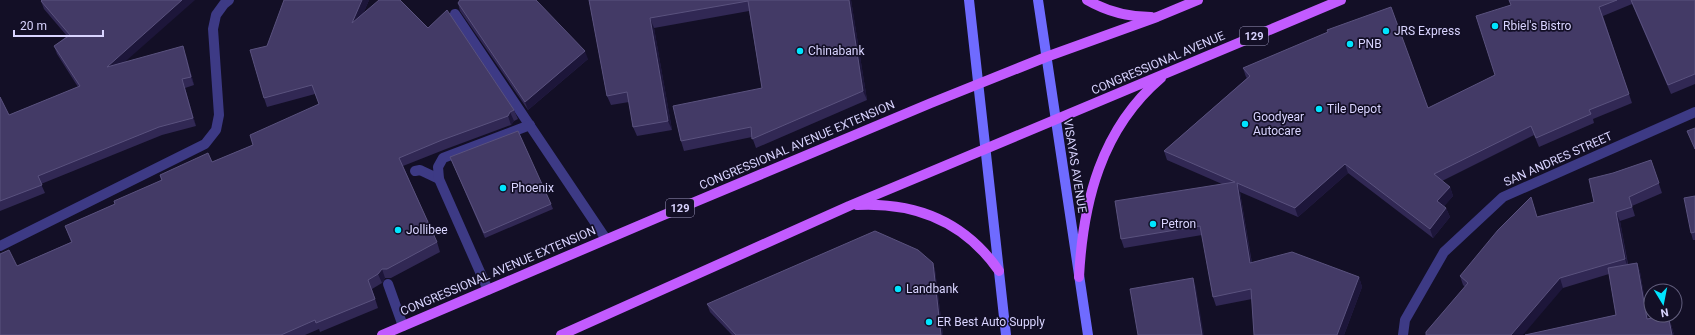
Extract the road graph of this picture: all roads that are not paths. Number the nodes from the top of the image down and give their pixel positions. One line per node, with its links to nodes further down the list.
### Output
1 (229, 0): 20 (street)
2 (969, 0): 11 (main road)
3 (1038, 0): 9 (main road, VISAYAS AVENUE)
4 (1087, 0): 8 (main road)
5 (1198, 0): 8 (main road, 129)
6 (1341, 0): 10 (main road, CONGRESSIONAL AVENUE / 129)
7 (455, 14): 14 (street)
8 (1157, 17): 9 (main road, 129)
9 (1046, 57): 11 (main road, CONGRESSIONAL AVENUE EXTENSION / 129); 13 (main road, VISAYAS AVENUE)
10 (1166, 73): 13 (main road, CONGRESSIONAL AVENUE / 129); 22 (main road)
11 (979, 84): 15 (main road); 19 (main road, CONGRESSIONAL AVENUE EXTENSION / 129)
12 (1695, 112): 30 (street, SAN ANDRES STREET)
13 (1055, 120): 15 (main road, CONGRESSIONAL AVENUE / 129); 22 (main road, VISAYAS AVENUE)
14 (530, 125): 17 (street); 19 (street)
15 (985, 150): 18 (main road, 129); 21 (main road)
16 (415, 171): 17 (street)
17 (439, 178): 24 (street)
18 (849, 206): 21 (main road); 27 (main road, 129)
19 (606, 239): 24 (main road, CONGRESSIONAL AVENUE EXTENSION / 129)
20 (0, 246)
21 (999, 271): 28 (main road)
22 (1079, 277): 29 (main road, VISAYAS AVENUE)
23 (388, 284): 25 (street)
24 (488, 290): 25 (main road, CONGRESSIONAL AVENUE EXTENSION / 129)
25 (403, 326): 26 (main road, CONGRESSIONAL AVENUE EXTENSION / 129)
26 (382, 335)
27 (561, 335)
28 (1006, 335)
29 (1088, 335)
30 (1403, 335)

